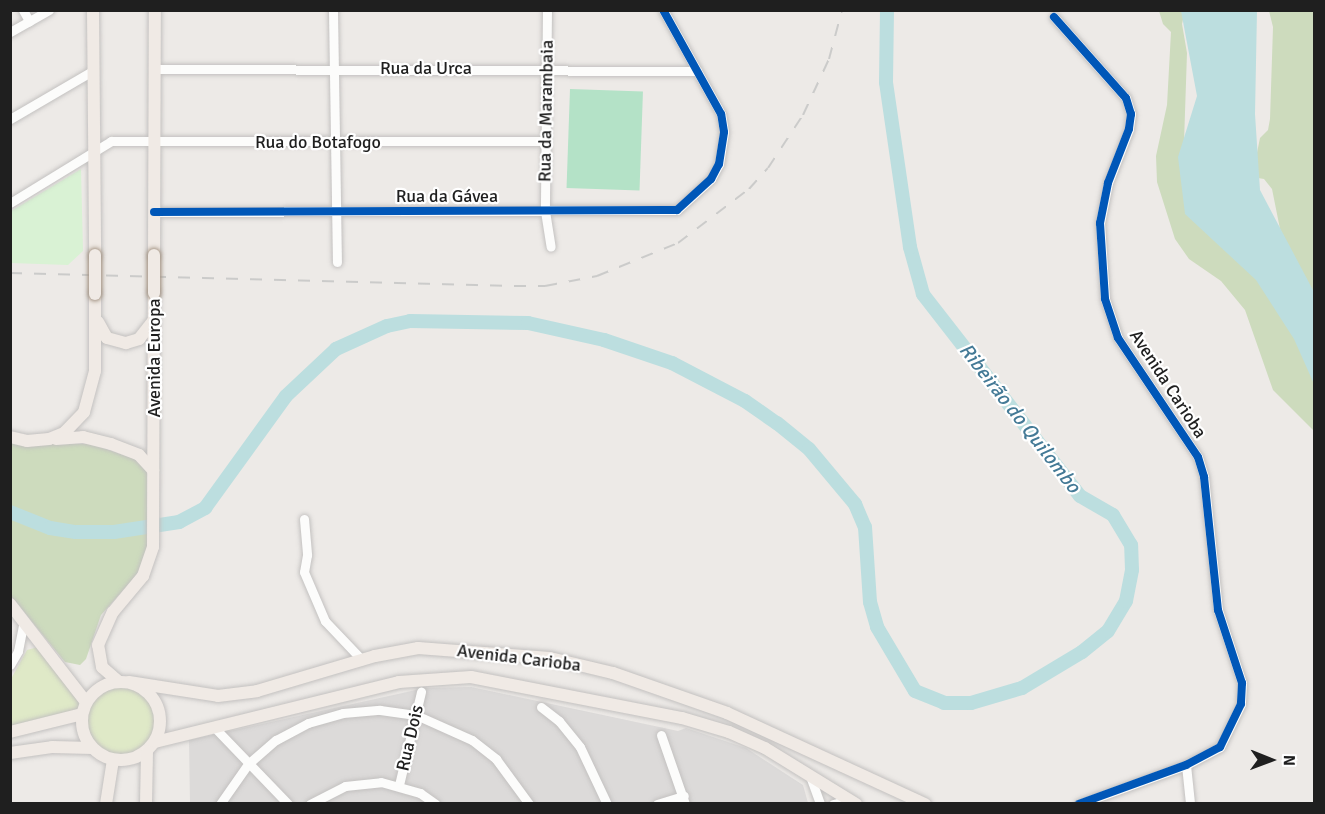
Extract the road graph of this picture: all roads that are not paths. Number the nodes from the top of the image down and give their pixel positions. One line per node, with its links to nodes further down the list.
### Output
1 (23, 10): 9 (street)
2 (49, 10): 9 (street)
3 (93, 10): 14 (main road)
4 (155, 10): 12 (main road, Avenida Europa)
5 (333, 10): 11 (street)
6 (547, 10): 13 (street, Rua da Marambaia)
7 (663, 10): 15 (street)
8 (1054, 17): 52 (street, Avenida Carioba)
9 (29, 21): 10 (street)
10 (10, 32)
11 (334, 68): 12 (street, Rua da Urca); 13 (street, Rua da Urca); 19 (street)
12 (154, 69): 17 (main road, Avenida Europa)
13 (546, 69): 15 (street, Rua da Urca); 18 (street, Rua da Marambaia)
14 (94, 70): 16 (street); 20 (main road)
15 (697, 71): 24 (street, Rua da Gávea)
16 (10, 119)
17 (154, 141): 19 (street, Rua do Botafogo); 20 (street, Rua do Botafogo); 23 (main road, Avenida Europa)
18 (544, 141): 19 (street, Rua do Botafogo); 24 (street, Rua da Marambaia)
19 (335, 143): 22 (street)
20 (94, 148): 21 (street, Rua do Botafogo); 27 (main road, bridge)
21 (10, 203)
22 (336, 211): 23 (street, Rua da Gávea); 24 (street, Rua da Gávea); 26 (street)
23 (154, 212): 28 (main road, Avenida Europa, bridge)
24 (545, 212): 25 (street, Rua da Marambaia)
25 (551, 247)
26 (337, 262)
27 (96, 309): 28 (main road); 30 (main road)
28 (154, 316): 31 (main road, Avenida Europa)
29 (10, 437): 30 (main road)
30 (49, 439): 31 (main road)
31 (153, 470): 39 (main road, Avenida Europa)
32 (304, 519): 37 (street)
33 (10, 604): 34 (main road)
34 (24, 621): 35 (main road); 36 (street)
35 (40, 640): 36 (street); 42 (main road)
36 (18, 651): 38 (street)
37 (362, 660): 39 (main road, Avenida Carioba); 68 (main road, Avenida Carioba)
38 (10, 665)
39 (124, 682): 42 (main road); 47 (main road)
40 (421, 692): 43 (street, Rua Dois)
41 (541, 707): 64 (street)
42 (84, 708): 45 (main road); 48 (main road)
43 (416, 715): 51 (street); 54 (street, Rua Dois); 63 (street)
44 (214, 727): 47 (main road, Avenida Carioba); 51 (street); 53 (main road, Avenida Carioba)
45 (10, 732)
46 (661, 735): 55 (street)
47 (151, 747): 50 (main road); 58 (main road)
48 (92, 748): 49 (main road); 50 (main road)
49 (10, 753)
50 (113, 760): 57 (main road)
51 (248, 764): 59 (street); 60 (street)
52 (1186, 765): 69 (street, Avenida Carioba); 70 (street)
53 (810, 776): 56 (main road, Avenida Carioba); 66 (street)
54 (399, 785): 61 (street); 62 (street)
55 (685, 800): 65 (street)
56 (853, 802): 67 (street)
57 (106, 804)
58 (146, 804)
59 (220, 804)
60 (288, 804)
61 (310, 804)
62 (436, 804)
63 (530, 804)
64 (607, 804)
65 (657, 804)
66 (820, 804)
67 (833, 804)
68 (926, 804)
69 (1079, 804)
70 (1190, 804)

